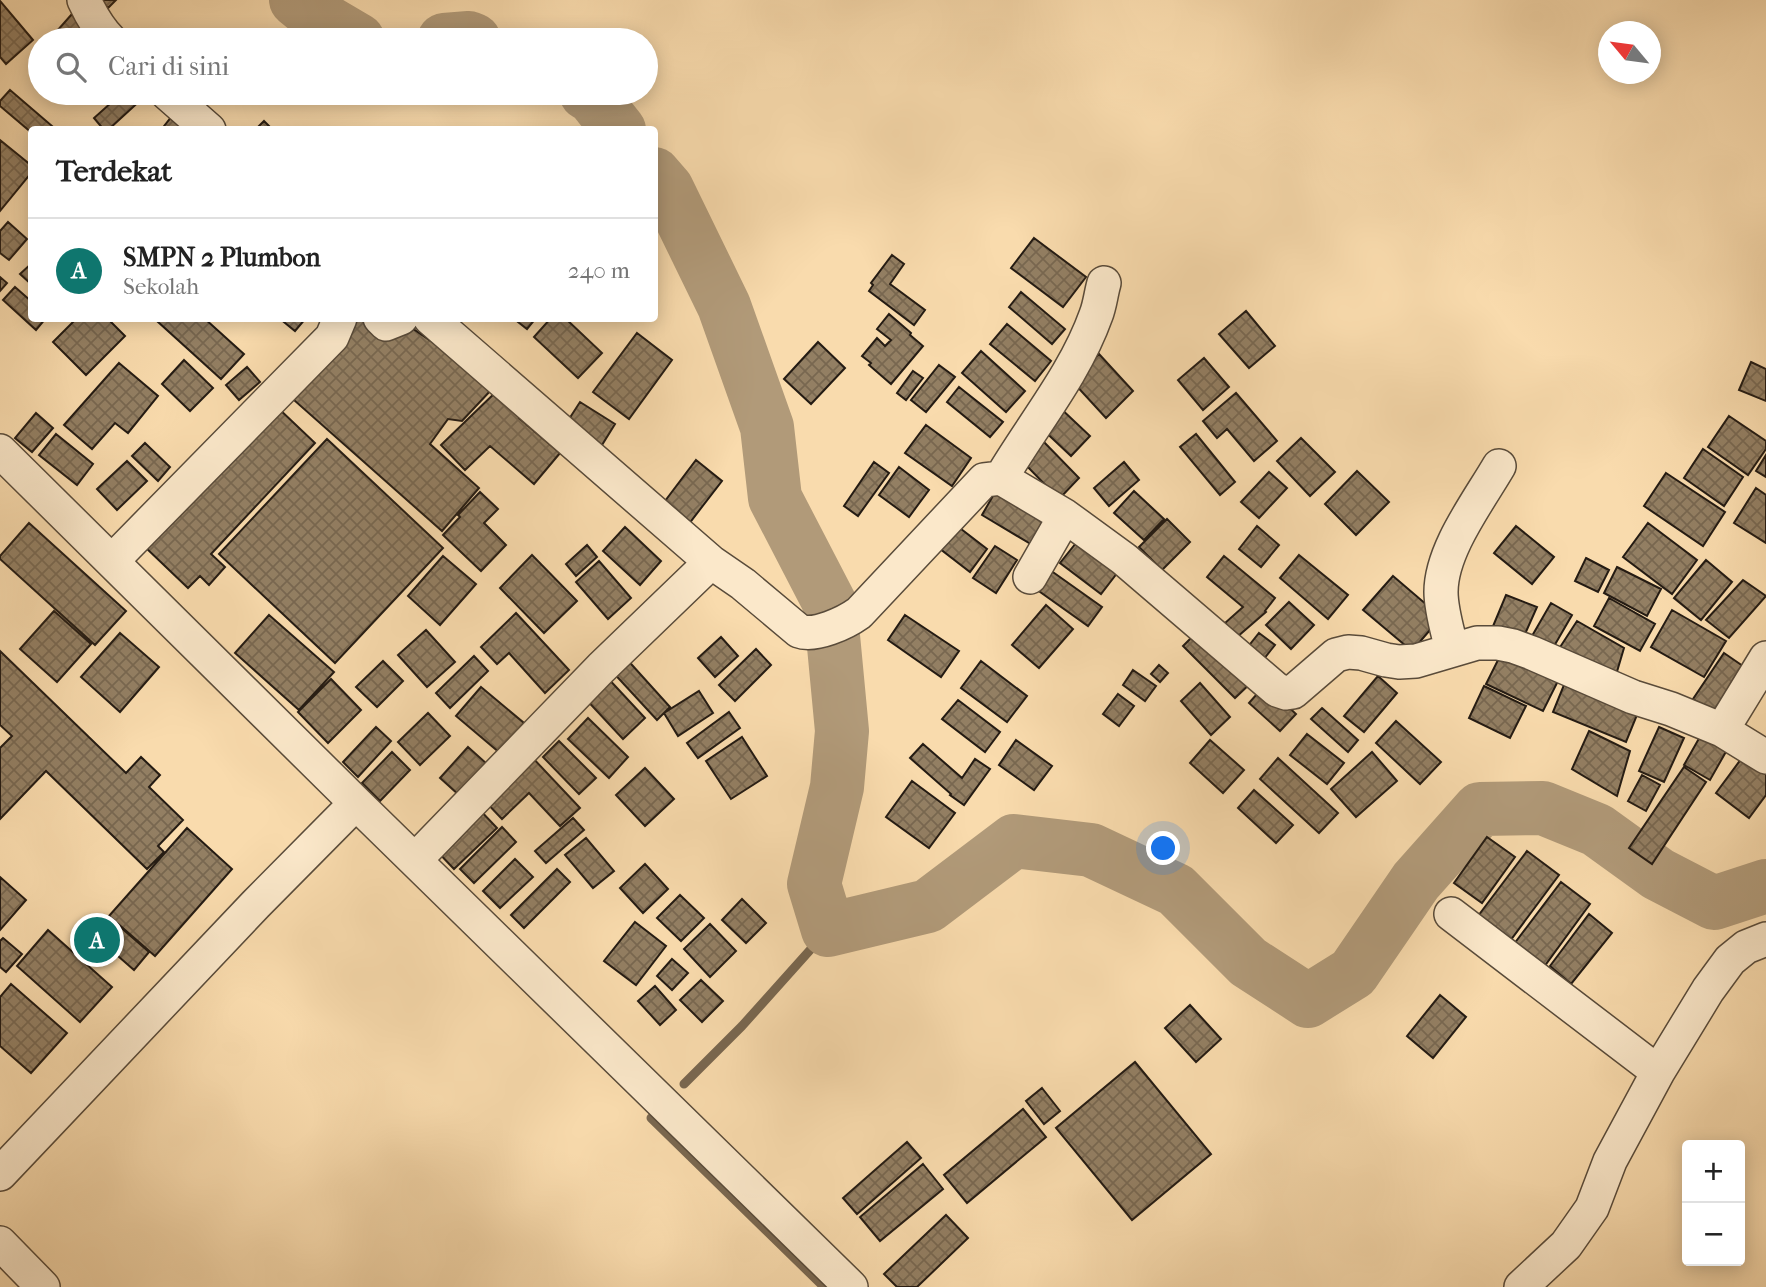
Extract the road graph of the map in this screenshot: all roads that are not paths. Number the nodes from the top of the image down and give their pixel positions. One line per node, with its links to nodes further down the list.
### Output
1 (84, 0): 2 (street)
2 (100, 28)
3 (181, 105): 4 (street)
4 (204, 126)
5 (1104, 283): 10 (street)
6 (338, 322): 12 (street)
7 (435, 322): 13 (street)
8 (0, 451): 12 (street)
9 (1499, 466): 15 (street)
10 (1001, 478): 11 (street); 13 (street)
11 (1065, 516): 14 (street); 15 (street)
12 (112, 561): 19 (street)
13 (711, 562): 20 (street)
14 (1030, 577)
15 (1452, 650): 17 (street)
16 (1766, 658): 17 (street)
17 (1721, 730): 18 (street)
18 (1766, 757)
19 (356, 803): 20 (street); 24 (street)
20 (415, 860): 27 (street)
21 (1451, 914): 23 (street)
22 (1766, 939): 23 (street)
23 (1658, 1072): 28 (street)
24 (0, 1174)
25 (0, 1242): 26 (street)
26 (43, 1287)
27 (851, 1287)
28 (1521, 1287)

